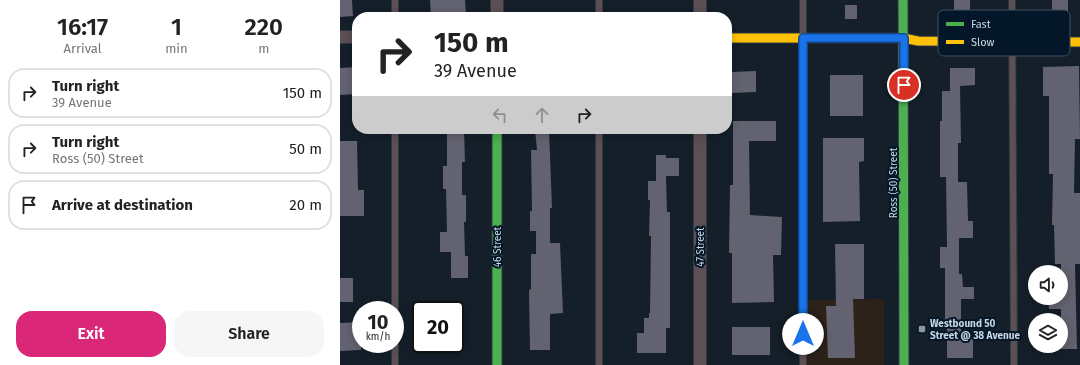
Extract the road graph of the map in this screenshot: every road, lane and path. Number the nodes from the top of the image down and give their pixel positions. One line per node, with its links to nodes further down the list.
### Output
1 (395, 0): 9 (lane)
2 (497, 0): 10 (street)
3 (599, 0): 11 (lane)
4 (700, 0): 12 (street)
5 (803, 0): 16 (lane)
6 (903, 0): 17 (street, Ross (50) Street)
7 (1012, 0): 8 (lane)
8 (1012, 10)
9 (395, 12)
10 (497, 12)
11 (600, 12)
12 (700, 12)
13 (340, 37): 14 (street)
14 (352, 38)
15 (732, 38): 16 (street)
16 (803, 38): 17 (street); 30 (lane)
17 (904, 38): 18 (street); 31 (street, Ross (50) Street)
18 (938, 41)
19 (1013, 56): 32 (lane)
20 (395, 134): 24 (lane)
21 (497, 134): 27 (street, 46 Street)
22 (599, 134): 28 (lane)
23 (700, 134): 29 (street, 47 Street)
24 (395, 301)
25 (395, 353): 26 (lane)
26 (395, 365)
27 (497, 365)
28 (599, 365)
29 (700, 365)
30 (803, 365)
31 (904, 365)
32 (1014, 365)

